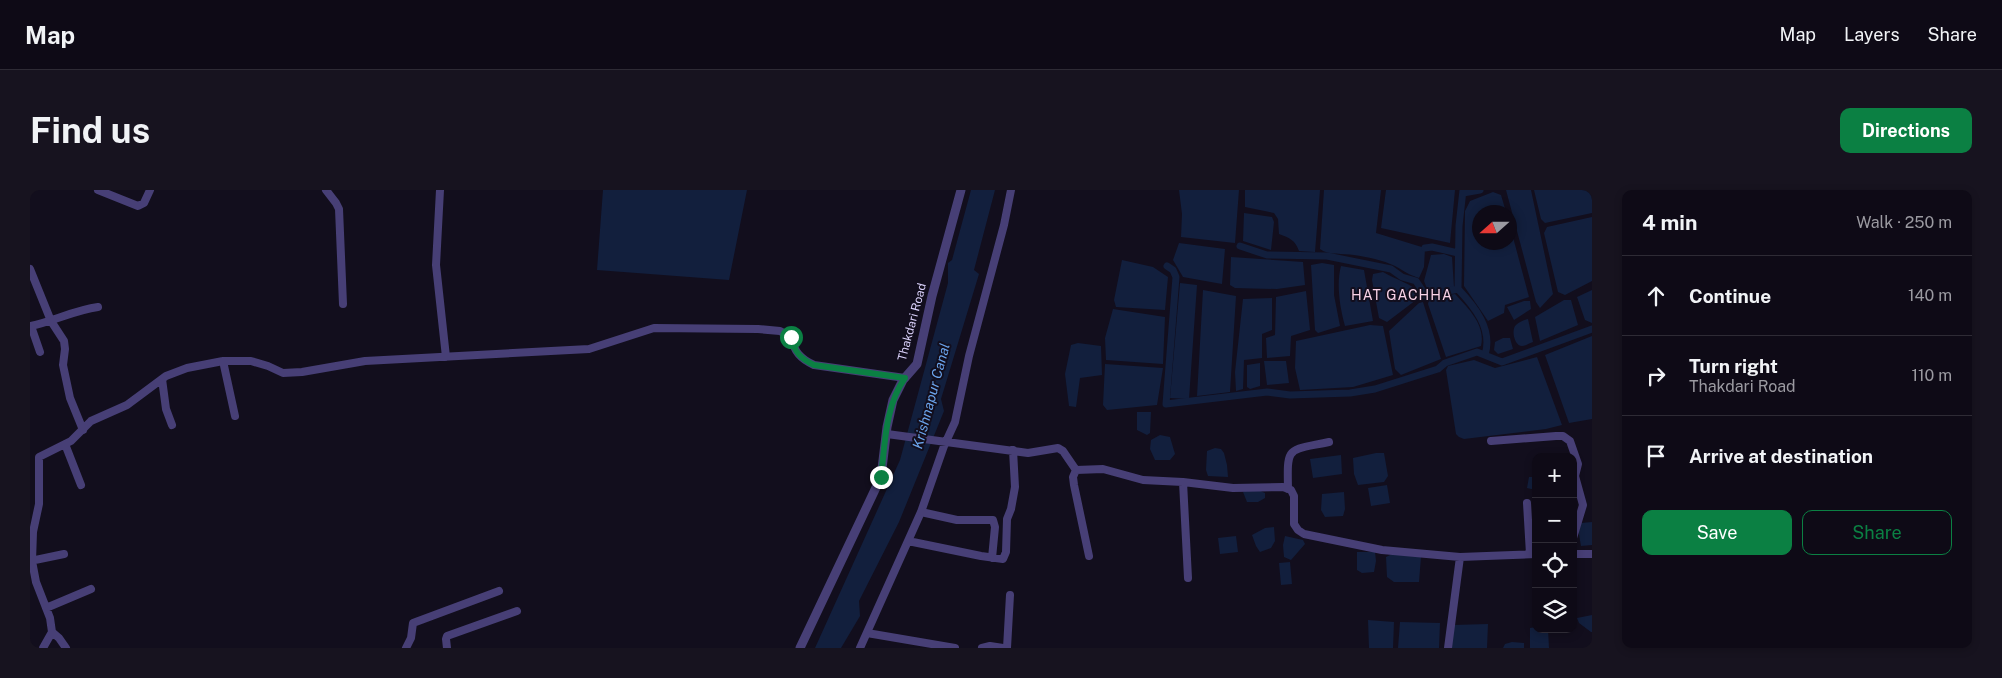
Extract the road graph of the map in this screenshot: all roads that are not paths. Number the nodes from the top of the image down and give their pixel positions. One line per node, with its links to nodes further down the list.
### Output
1 (98, 190): 2 (street)
2 (150, 190)
3 (326, 190): 8 (street)
4 (440, 190): 12 (street)
5 (961, 190): 14 (street, Thakdari Road)
6 (1011, 190): 20 (street)
7 (30, 269): 10 (street)
8 (343, 304)
9 (98, 307): 10 (street)
10 (51, 321): 11 (street); 18 (street)
11 (40, 352)
12 (446, 357): 13 (street); 14 (street)
13 (223, 361): 15 (street); 16 (street)
14 (905, 378): 19 (street, Thakdari Road)
15 (162, 379): 17 (street); 18 (street)
16 (235, 416)
17 (172, 425)
18 (83, 430): 23 (street)
19 (886, 434): 20 (street); 56 (street, Thakdari Road)
20 (942, 441): 24 (street); 32 (street)
21 (1491, 441): 33 (street)
22 (1329, 442): 30 (street)
23 (65, 444): 26 (street); 29 (street)
24 (1013, 450): 27 (street); 42 (street)
25 (30, 457): 26 (street)
26 (39, 457): 43 (street)
27 (1076, 470): 28 (street); 40 (street)
28 (1183, 482): 30 (street); 44 (street)
29 (81, 485)
30 (1288, 489): 41 (street)
31 (1527, 503): 35 (street)
32 (921, 512): 34 (street); 42 (street)
33 (1577, 525)
34 (908, 542): 42 (street); 51 (street)
35 (1532, 546)
36 (64, 554): 43 (street)
37 (1532, 554): 41 (street)
38 (1577, 554): 39 (street)
39 (1592, 554)
40 (1089, 556)
41 (1460, 556): 62 (street)
42 (992, 558)
43 (31, 561): 48 (street)
44 (1188, 578)
45 (91, 590): 48 (street)
46 (499, 591): 54 (street)
47 (1010, 595): 61 (street)
48 (46, 608): 50 (street)
49 (517, 611): 55 (street)
50 (52, 632): 52 (street); 53 (street)
51 (867, 633): 57 (street); 58 (street)
52 (45, 647)
53 (66, 648)
54 (406, 648)
55 (447, 648)
56 (800, 648)
57 (860, 648)
58 (955, 648)
59 (982, 648): 60 (street)
60 (1003, 648)
61 (1007, 648)
62 (1448, 648)

